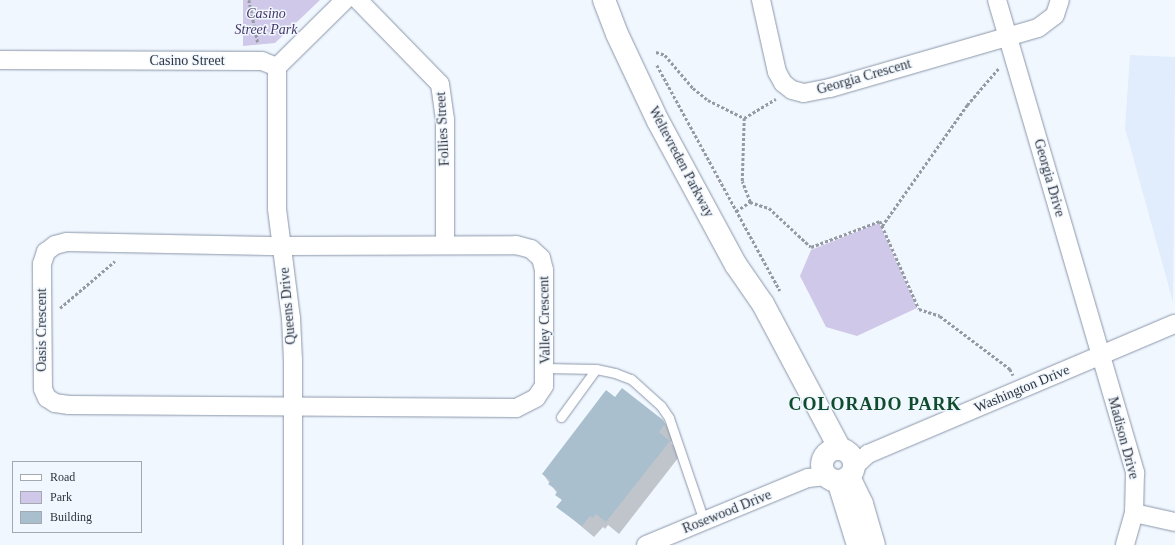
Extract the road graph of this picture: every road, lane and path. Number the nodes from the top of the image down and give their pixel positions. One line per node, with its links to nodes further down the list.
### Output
1 (249, 0): 13 (path)
2 (345, 0): 13 (street)
3 (358, 0): 21 (street, Follies Street)
4 (604, 0): 11 (street, Weltevreden Parkway)
5 (620, 0): 11 (street, Weltevreden Parkway)
6 (761, 0): 15 (street)
7 (997, 0): 9 (street, Georgia Drive)
8 (1060, 0): 9 (street, Georgia Crescent)
9 (1009, 46): 15 (street, Georgia Crescent); 19 (path); 26 (street, Georgia Drive)
10 (656, 52): 16 (path)
11 (629, 58): 32 (street, Weltevreden Parkway)
12 (0, 60): 13 (street, Casino Street)
13 (270, 64): 22 (street, Queens Drive)
14 (657, 65): 18 (path)
15 (792, 90): 16 (path)
16 (744, 118): 17 (path)
17 (750, 202): 18 (path); 19 (path)
18 (736, 211): 23 (path)
19 (882, 226): 29 (path)
20 (136, 244): 22 (street, Oasis Crescent); 24 (path); 24 (street, Oasis Crescent)
21 (445, 244): 22 (street, Valley Crescent); 27 (street, Valley Crescent)
22 (282, 246): 30 (street, Queens Drive)
23 (781, 293)
24 (42, 323): 30 (street, Oasis Crescent)
25 (1175, 324): 26 (street, Washington Drive)
26 (1099, 357): 29 (street, Washington Drive); 33 (street, Madison Drive)
27 (546, 368): 28 (lane); 30 (street, Valley Crescent)
28 (596, 369): 31 (lane); 34 (lane)
29 (1020, 390): 32 (street, Washington Drive)
30 (293, 407): 36 (street, Queens Drive)
31 (561, 417)
32 (838, 465): 34 (street, Rosewood Drive); 38 (street, Weltevreden Parkway); 39 (street, Weltevreden Parkway)
33 (1134, 513): 35 (street); 40 (street, Madison Drive)
34 (704, 521): 37 (street, Rosewood Drive)
35 (1175, 522)
36 (293, 545)
37 (646, 545)
38 (858, 545)
39 (874, 545)
40 (1125, 545)

